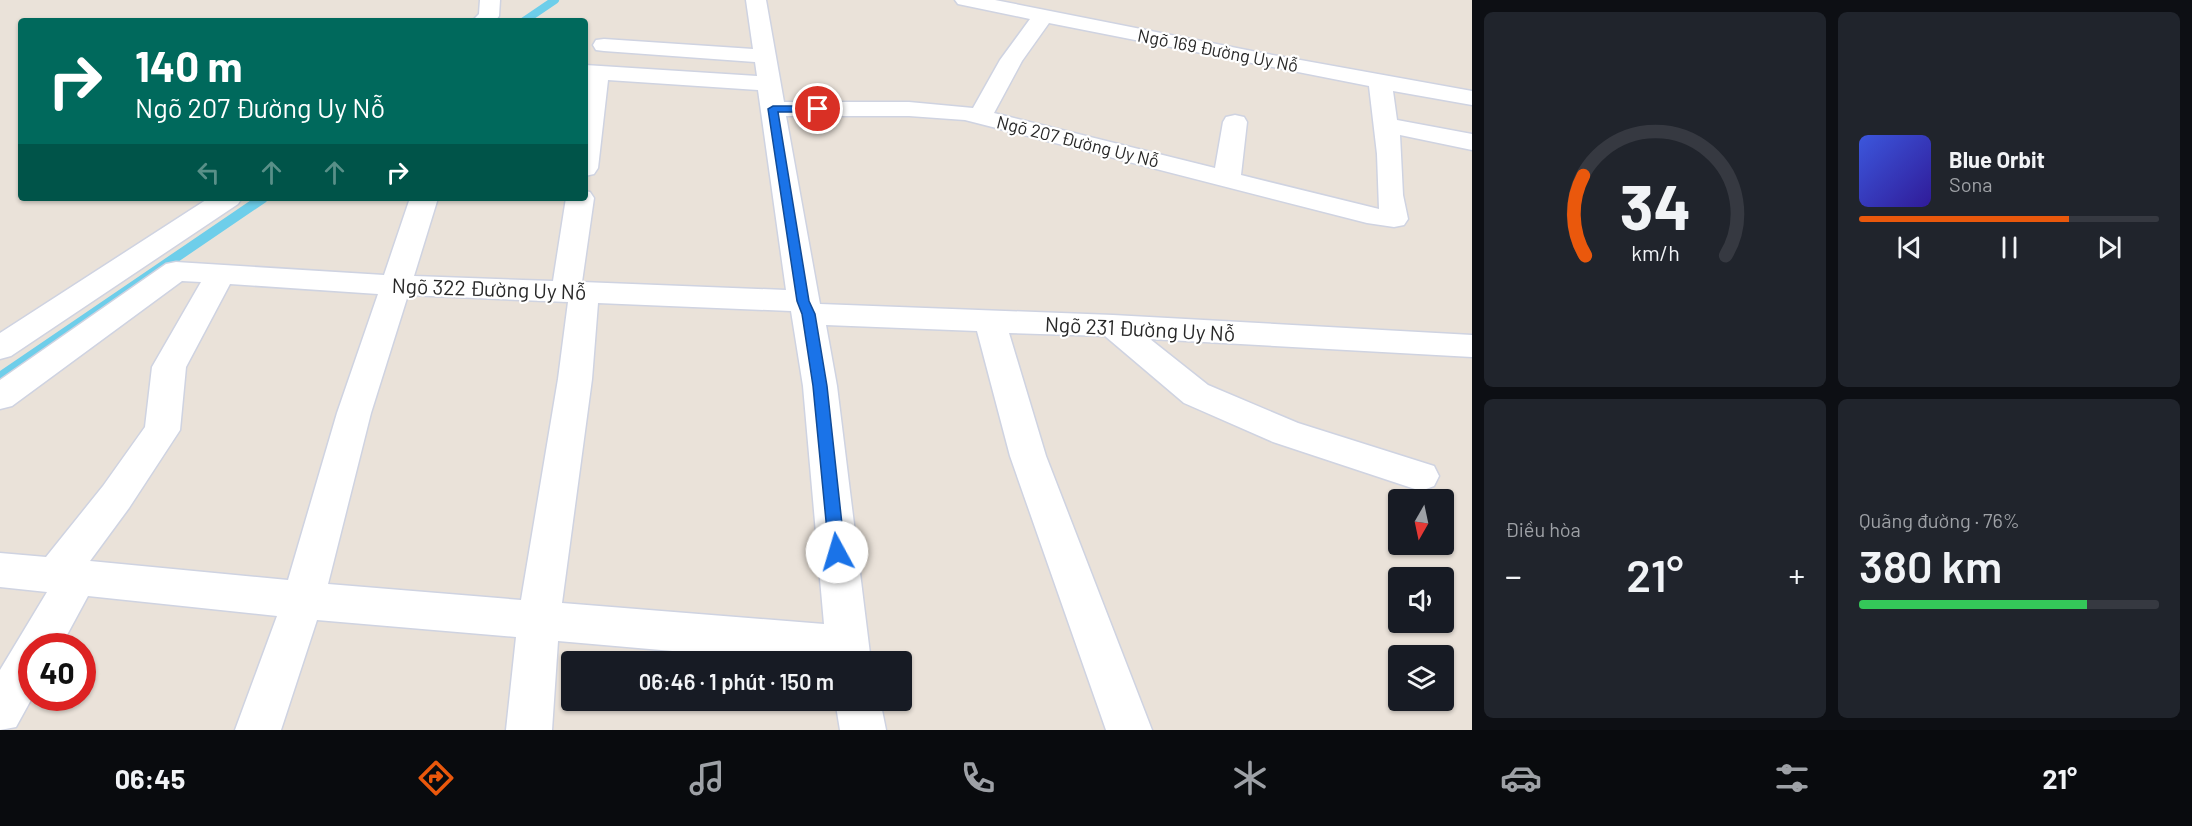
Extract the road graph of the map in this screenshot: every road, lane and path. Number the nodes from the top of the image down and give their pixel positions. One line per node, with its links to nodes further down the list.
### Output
1 (490, 0): 5 (street)
2 (756, 0): 9 (street)
3 (964, 0): 4 (street, Ngõ 169 Đường Uy Nỗ)
4 (1044, 15): 8 (street, Ngõ 169 Đường Uy Nỗ); 11 (street)
5 (486, 18)
6 (604, 45): 9 (street)
7 (591, 73): 9 (street); 12 (street)
8 (1380, 81): 10 (street, Ngõ 169 Đường Uy Nỗ); 14 (street)
9 (769, 83): 11 (street, Ngõ 207 Đường Uy Nỗ); 23 (street)
10 (1472, 98)
11 (980, 116): 16 (street, Ngõ 207 Đường Uy Nỗ)
12 (588, 120)
13 (1235, 122): 16 (street)
14 (1386, 125): 15 (street); 16 (street, Ngõ 207 Đường Uy Nỗ)
15 (1472, 141)
16 (1227, 178)
17 (223, 201): 27 (street)
18 (423, 201): 21 (street)
19 (580, 201): 22 (street)
20 (220, 274): 21 (street, Ngõ 322 Đường Uy Nỗ); 28 (street, Ngõ 322 Đường Uy Nỗ); 31 (street)
21 (394, 285): 22 (street, Ngõ 322 Đường Uy Nỗ); 32 (street)
22 (575, 292): 23 (street, Ngõ 322 Đường Uy Nỗ); 33 (street)
23 (806, 307): 24 (street, Ngõ 231 Đường Uy Nỗ); 36 (street)
24 (990, 321): 25 (street, Ngõ 231 Đường Uy Nỗ); 43 (street)
25 (1113, 326): 26 (street, Ngõ 231 Đường Uy Nỗ); 29 (street)
26 (1472, 346)
27 (0, 348)
28 (0, 397)
29 (1421, 476)
30 (0, 570): 31 (street)
31 (67, 576): 32 (street); 34 (street)
32 (303, 600): 33 (street); 40 (street)
33 (539, 619): 35 (street); 41 (street)
34 (43, 633)
35 (822, 651)
36 (848, 651)
37 (18, 681): 38 (street)
38 (0, 711)
39 (859, 711): 42 (street)
40 (258, 730)
41 (529, 730)
42 (863, 730)
43 (1129, 730)

